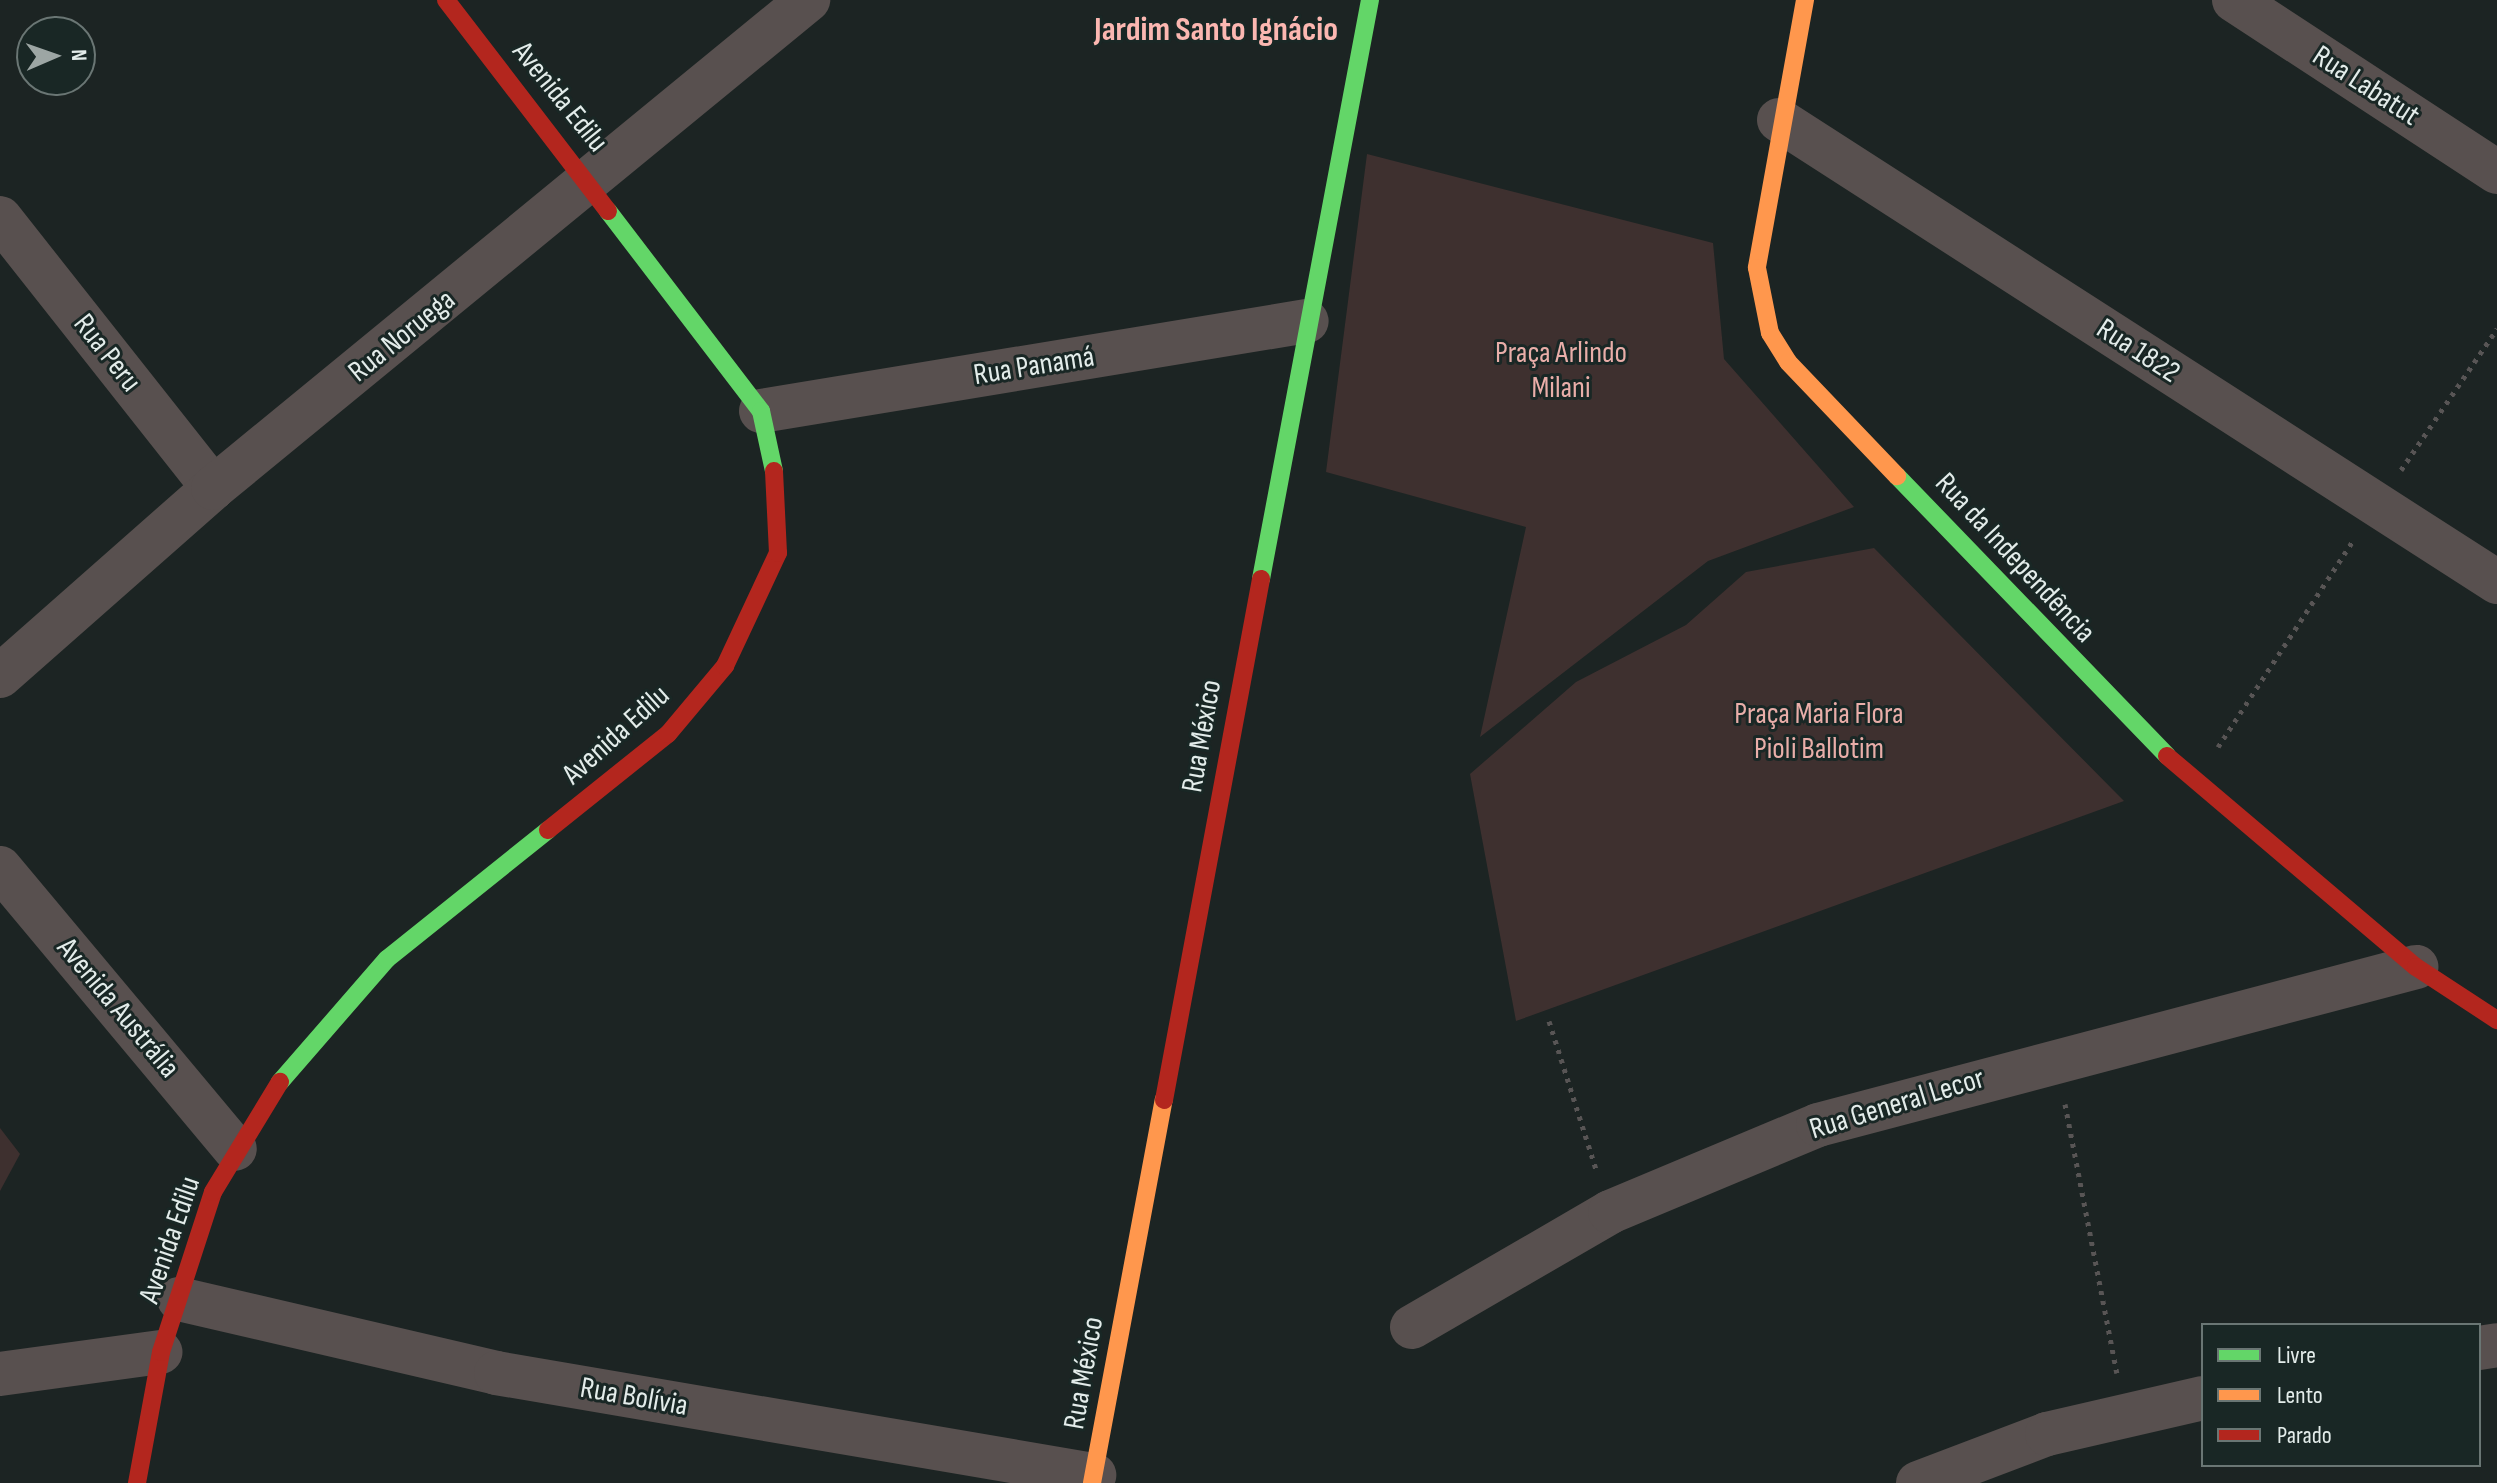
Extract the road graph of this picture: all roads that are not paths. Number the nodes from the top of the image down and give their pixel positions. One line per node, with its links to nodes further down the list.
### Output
1 (446, 0): 8 (street, Avenida Edilu)
2 (808, 0): 8 (street, Rua Noruega)
3 (1370, 0): 10 (street, Rua México)
4 (1805, 0): 6 (street, Rua da Independência)
5 (2234, 0): 7 (street, Rua Labatut)
6 (1779, 120): 13 (street, Rua 1822); 16 (street, Rua da Independência)
7 (2497, 172)
8 (593, 183): 11 (street, Avenida Edilu); 12 (street, Rua Noruega)
9 (0, 218): 12 (street, Rua Peru)
10 (1307, 321): 11 (street, Rua Panamá); 24 (street, Rua México)
11 (761, 411): 18 (street, Avenida Edilu)
12 (213, 488): 14 (street, Rua Noruega)
13 (2497, 582)
14 (0, 676)
15 (0, 868): 18 (street, Avenida Austrália)
16 (2416, 967): 17 (street, Rua da Independência); 20 (street, Rua General Lecor)
17 (2497, 1020)
18 (235, 1149): 19 (street, Avenida Edilu)
19 (179, 1299): 21 (street, Avenida Edilu); 24 (street, Rua Bolívia)
20 (1412, 1327)
21 (161, 1352): 22 (street); 25 (street, Avenida Edilu)
22 (0, 1374)
23 (2201, 1398): 26 (street)
24 (1093, 1479)
25 (137, 1483)
26 (1918, 1483)

